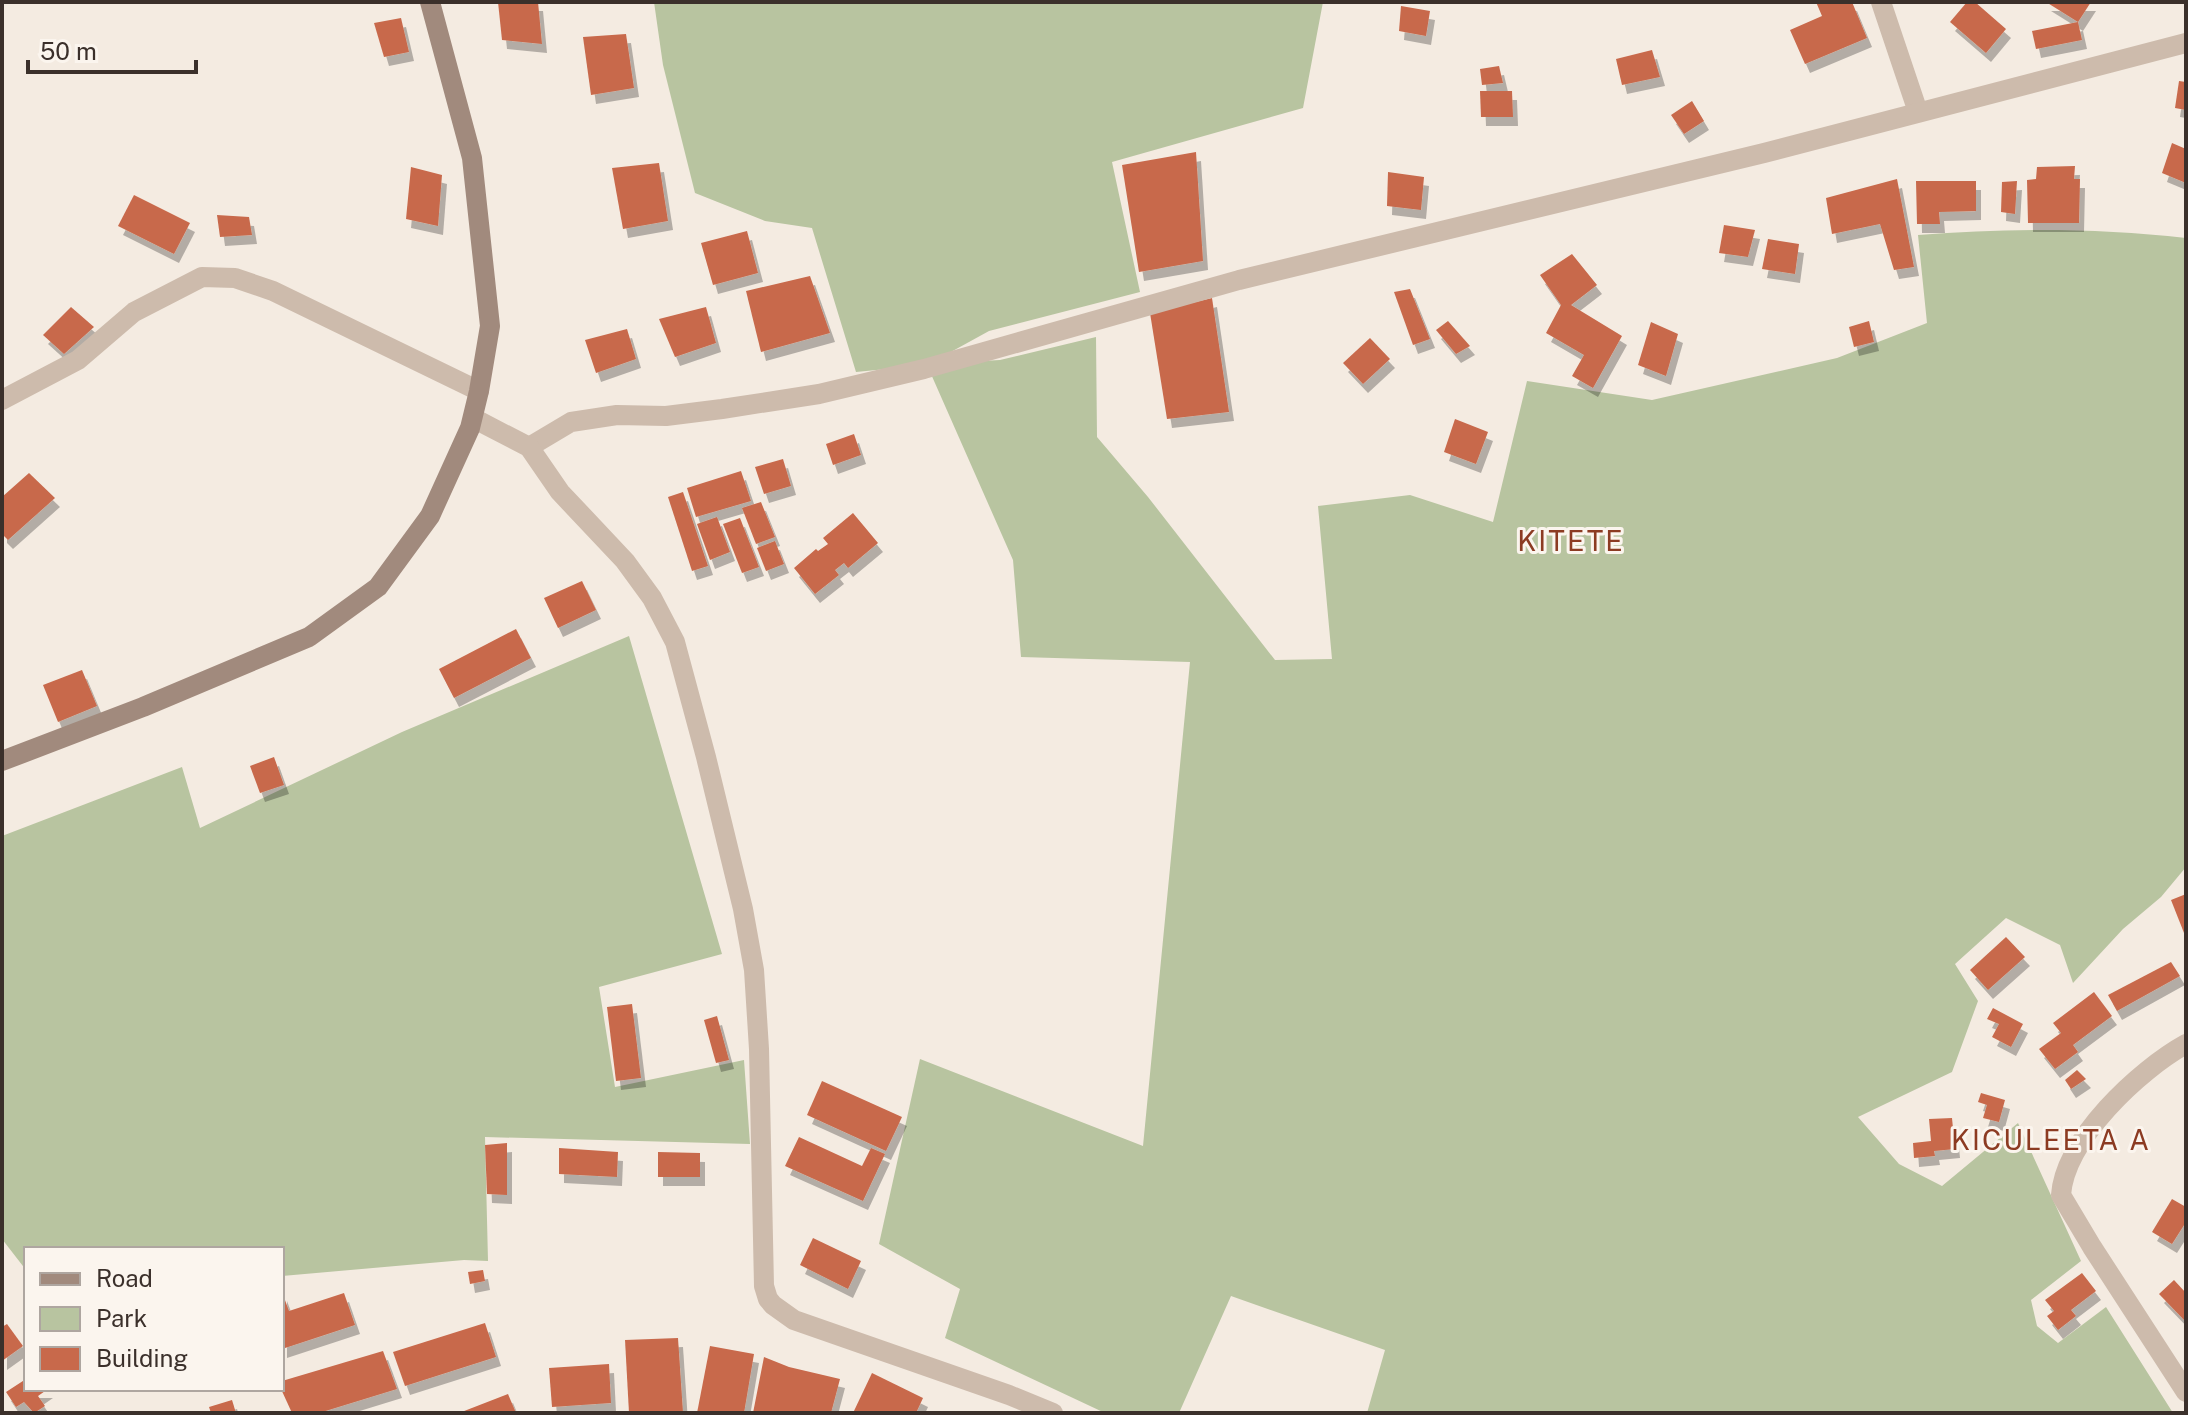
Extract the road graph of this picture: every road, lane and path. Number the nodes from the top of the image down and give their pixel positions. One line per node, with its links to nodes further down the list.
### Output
1 (430, 2): 5 (main road)
2 (1881, 2): 4 (street)
3 (2186, 43): 4 (street)
4 (1918, 112): 8 (street)
5 (479, 391): 6 (street); 7 (main road)
6 (2, 400)
7 (473, 418): 8 (street); 9 (main road)
8 (529, 447): 12 (street)
9 (2, 761)
10 (2186, 1044): 11 (street)
11 (2186, 1392)
12 (1053, 1413)

